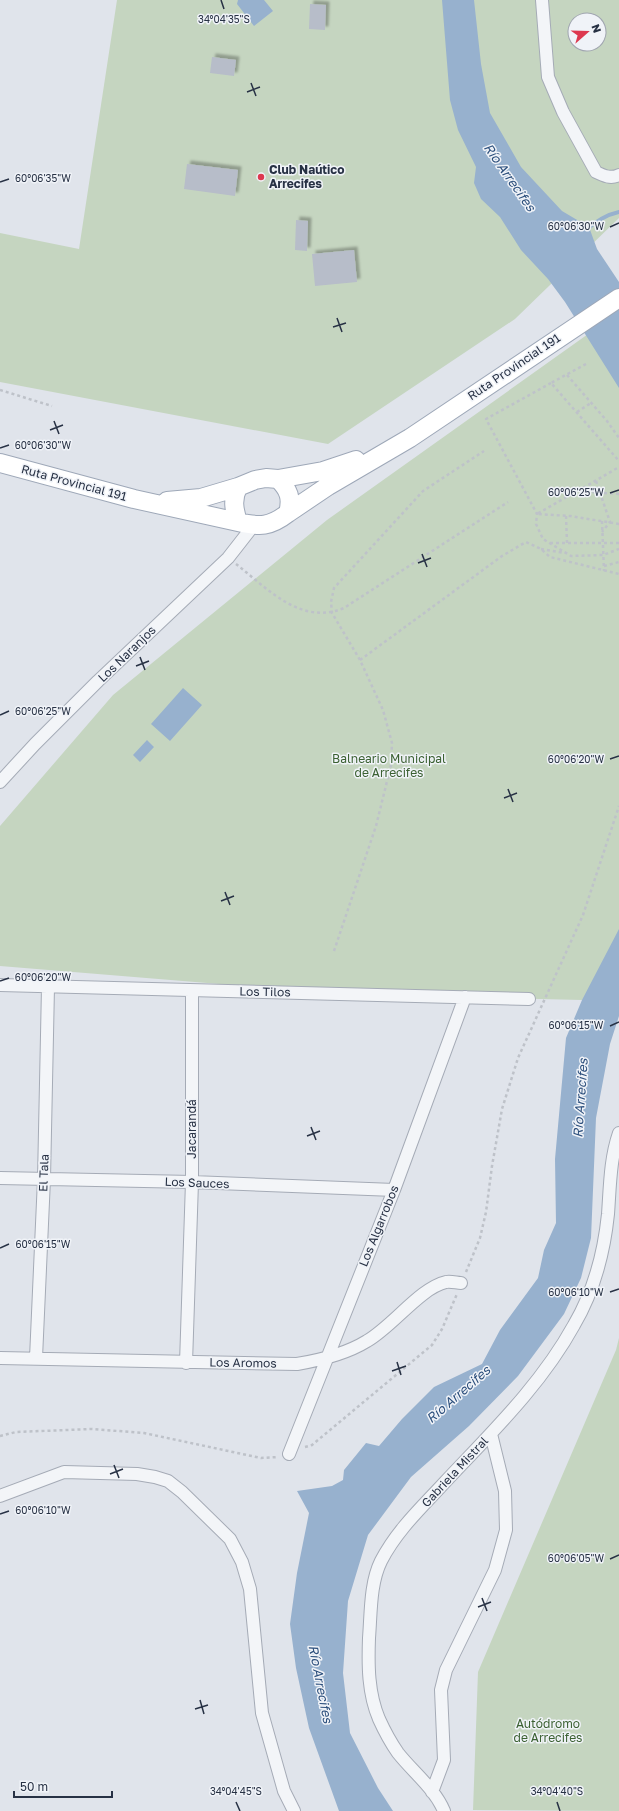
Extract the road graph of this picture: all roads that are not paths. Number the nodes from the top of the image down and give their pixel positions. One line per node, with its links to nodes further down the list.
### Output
1 (542, 0): 2 (street)
2 (619, 175)
3 (619, 298): 4 (main road, Ruta Provincial 191)
4 (410, 438): 6 (main road, Ruta Provincial 191); 9 (main road, Ruta Provincial 191)
5 (0, 463): 8 (main road, Ruta Provincial 191)
6 (278, 479): 7 (main road); 9 (main road)
7 (238, 487): 8 (main road, Ruta Provincial 191); 10 (main road)
8 (148, 502): 10 (main road, Ruta Provincial 191)
9 (288, 513): 10 (main road)
10 (246, 524): 11 (street, Los Naranjos)
11 (0, 782)
12 (0, 985): 13 (street, Los Tilos)
13 (48, 987): 14 (street, Los Tilos); 19 (street, El Tala)
14 (192, 991): 15 (street, Los Tilos); 20 (street, Jacarandá)
15 (465, 997): 16 (street, Los Tilos); 21 (street, Los Algarrobos)
16 (529, 999)
17 (619, 1133): 27 (street, Gabriela Mistral)
18 (0, 1178): 19 (street, Los Sauces)
19 (44, 1179): 20 (street, Los Sauces); 24 (street, El Tala)
20 (192, 1182): 21 (street, Los Sauces); 26 (street, Jacarandá)
21 (394, 1190): 25 (street, Los Algarrobos)
22 (461, 1283): 25 (street, Los Aromos)
23 (0, 1358): 24 (street, Los Aromos)
24 (36, 1358): 26 (street, Los Aromos)
25 (326, 1359): 26 (street, Los Aromos); 28 (street, Los Algarrobos)
26 (186, 1363)
27 (491, 1434): 30 (street); 30 (street, Gabriela Mistral)
28 (289, 1454)
29 (0, 1496): 31 (street)
30 (432, 1792): 32 (street, Gabriela Mistral)
31 (294, 1811)
32 (444, 1811)

